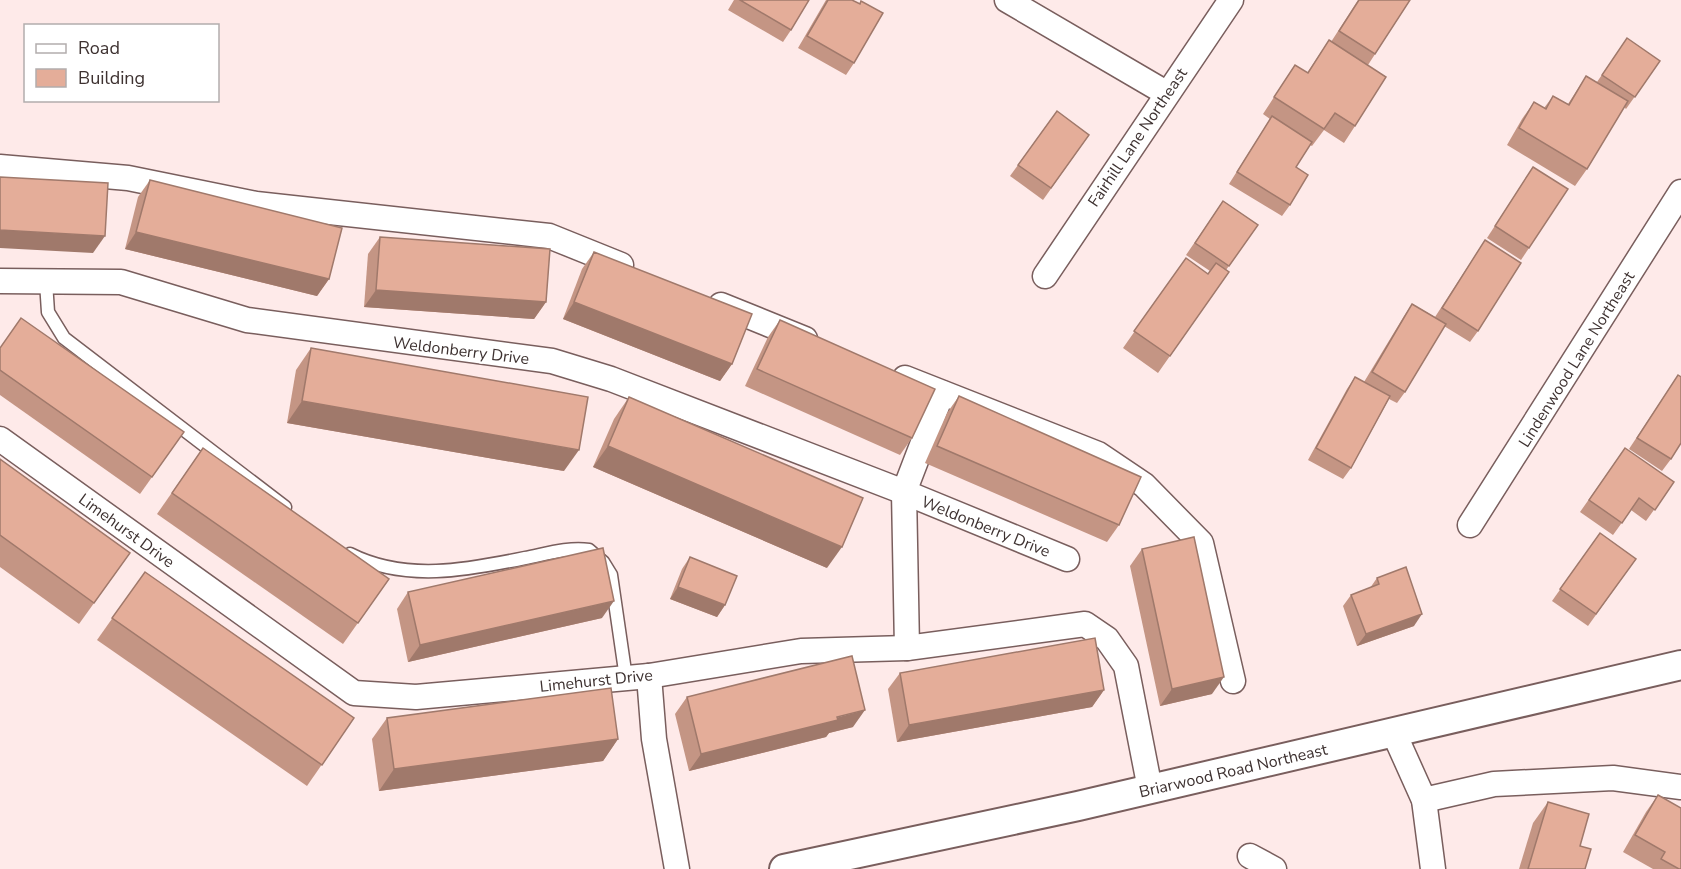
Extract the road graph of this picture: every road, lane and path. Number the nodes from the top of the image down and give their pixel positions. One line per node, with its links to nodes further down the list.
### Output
1 (1007, 0): 3 (street)
2 (1231, 0): 3 (street, Fairhill Lane Northeast)
3 (1167, 93): 7 (street, Fairhill Lane Northeast)
4 (0, 167): 6 (street)
5 (1681, 192): 17 (street, Lindenwood Lane Northeast)
6 (647, 276)
7 (1045, 276)
8 (0, 281): 9 (street, Weldonberry Drive)
9 (46, 282): 15 (street, Weldonberry Drive); 16 (lane)
10 (702, 298): 11 (street)
11 (822, 345)
12 (887, 371): 13 (street)
13 (942, 393): 15 (street); 23 (street)
14 (0, 439): 22 (street, Limehurst Drive)
15 (904, 492): 19 (street, Weldonberry Drive); 20 (street, Weldonberry Drive)
16 (299, 518)
17 (1470, 525)
18 (342, 550): 22 (lane)
19 (1067, 559)
20 (907, 648): 22 (street, Limehurst Drive); 26 (street, Limehurst Drive)
21 (1681, 665): 24 (street, Briarwood Road Northeast)
22 (637, 677): 29 (street)
23 (1233, 681)
24 (1393, 731): 26 (street, Briarwood Road Northeast); 27 (street)
25 (1681, 787): 27 (street)
26 (1150, 789): 30 (street, Briarwood Road Northeast)
27 (1424, 800): 32 (street)
28 (1250, 856): 31 (street)
29 (677, 869)
30 (784, 869)
31 (1274, 869)
32 (1433, 869)

